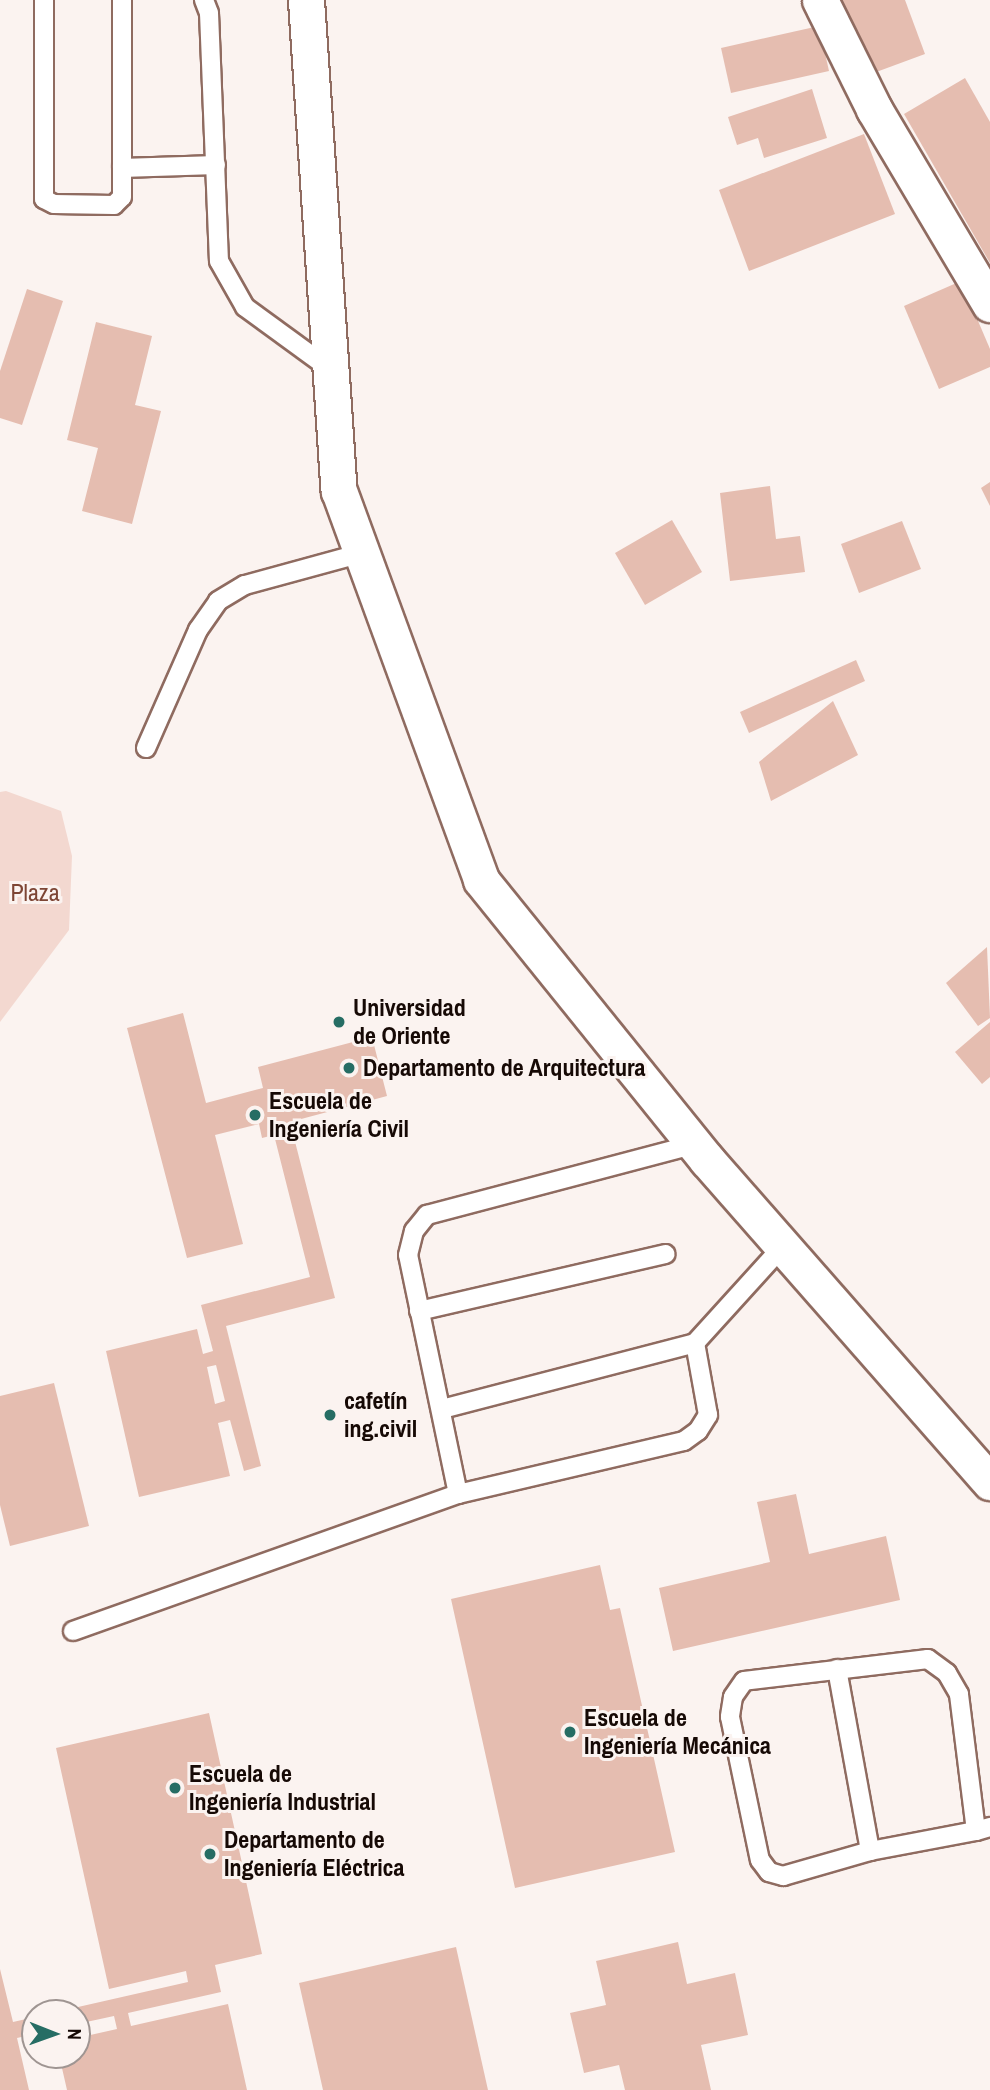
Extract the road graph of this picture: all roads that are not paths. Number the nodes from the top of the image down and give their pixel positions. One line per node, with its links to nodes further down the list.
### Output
1 (44, 0): 7 (lane)
2 (122, 0): 7 (lane)
3 (204, 0): 6 (lane)
4 (306, 0): 9 (street)
5 (820, 0): 8 (street)
6 (216, 165): 7 (lane); 9 (lane)
7 (122, 168)
8 (990, 304)
9 (330, 369): 10 (street)
10 (362, 553): 11 (lane); 12 (street)
11 (146, 748)
12 (695, 1144): 13 (street); 15 (lane)
13 (783, 1246): 16 (lane); 18 (street)
14 (666, 1254): 15 (lane)
15 (419, 1311): 17 (lane)
16 (695, 1343): 17 (lane); 19 (lane)
17 (442, 1409): 19 (lane)
18 (990, 1482)
19 (458, 1494): 20 (lane)
20 (74, 1631)
21 (836, 1670): 22 (lane); 23 (lane); 23 (lane)
22 (983, 1829): 23 (lane)
23 (870, 1851)

